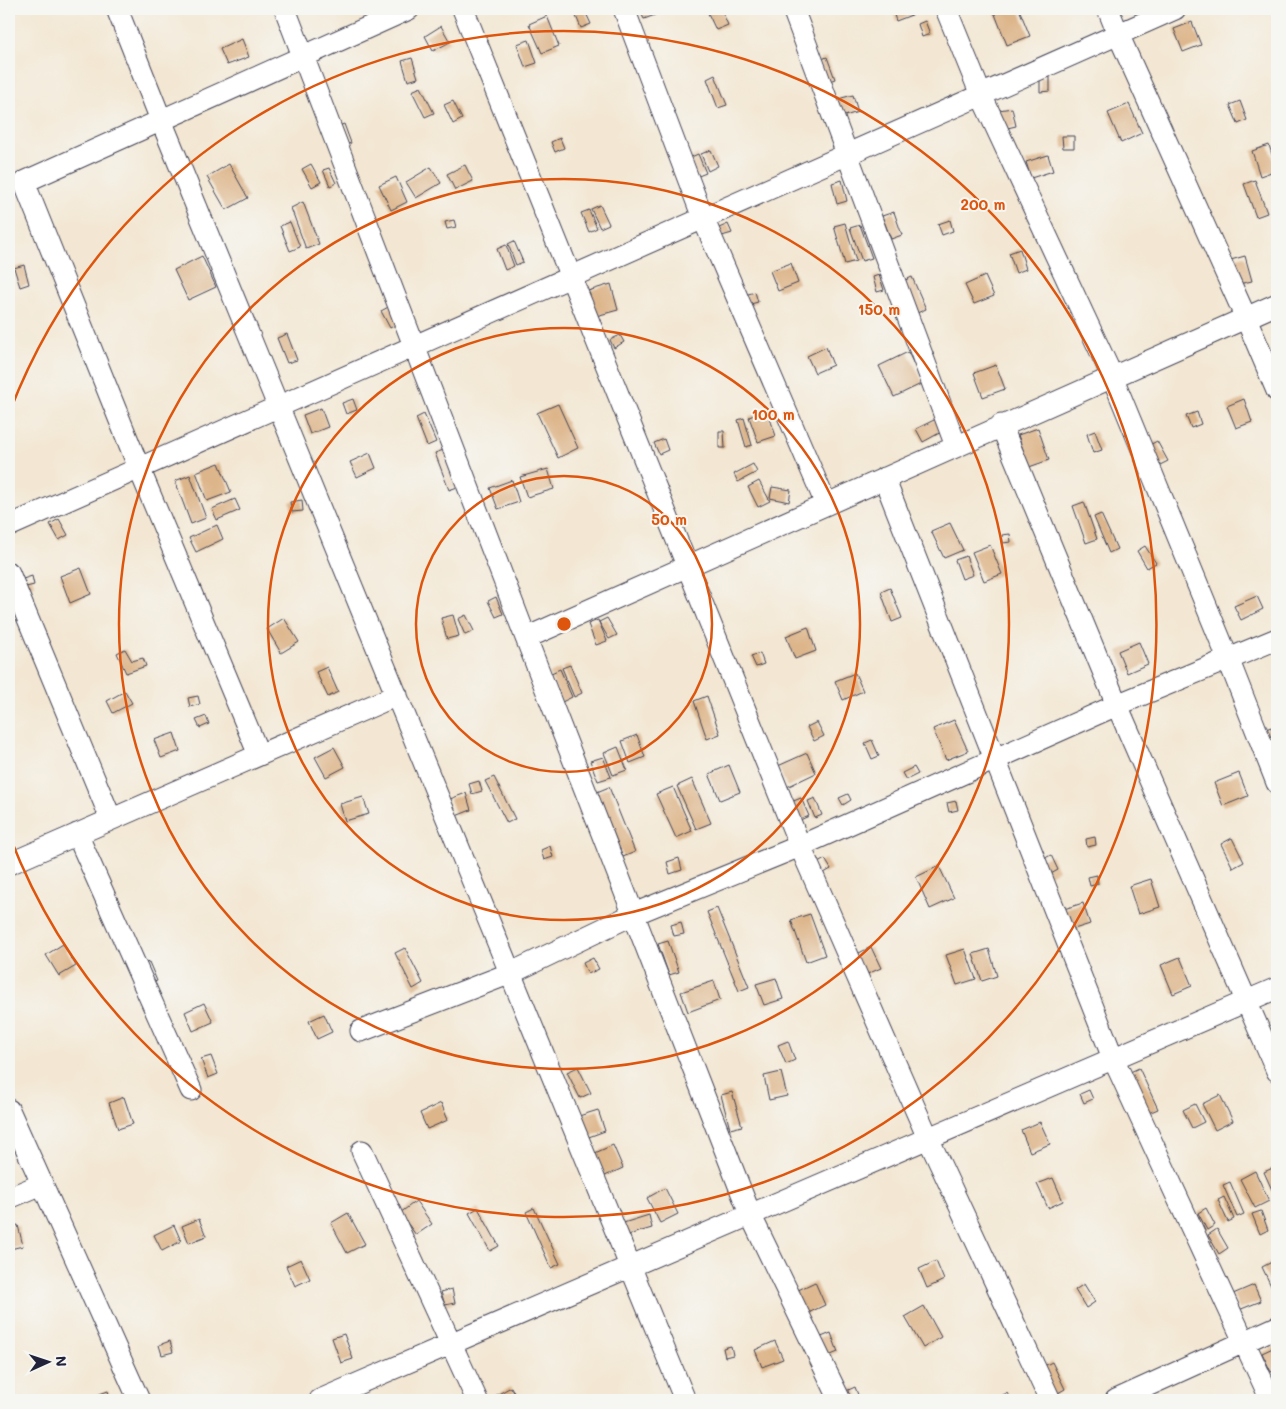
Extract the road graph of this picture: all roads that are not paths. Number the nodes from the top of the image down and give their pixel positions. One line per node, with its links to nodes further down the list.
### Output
1 (117, 9): 13 (street)
2 (285, 9): 11 (street)
3 (409, 9): 11 (street)
4 (463, 9): 16 (street)
5 (624, 9): 15 (street)
6 (793, 9): 14 (street)
7 (946, 9): 12 (street)
8 (1108, 9): 10 (street)
9 (1174, 9): 10 (street)
10 (1118, 34): 12 (street); 18 (street)
11 (303, 57): 13 (street); 19 (street)
12 (981, 95): 14 (street); 20 (street)
13 (161, 120): 22 (street); 25 (street)
14 (848, 154): 15 (street); 24 (street)
15 (703, 218): 16 (street); 27 (street)
16 (571, 276): 19 (street); 29 (street)
17 (1277, 304): 18 (street)
18 (1246, 318): 20 (street); 21 (street)
19 (415, 346): 22 (street); 31 (street)
20 (1112, 376): 23 (street); 33 (street)
21 (1277, 391)
22 (278, 406): 25 (street); 34 (street)
23 (1001, 425): 24 (street); 35 (street)
24 (956, 446): 26 (street)
25 (139, 468): 28 (street); 36 (street)
26 (884, 478): 27 (street); 37 (street)
27 (826, 504): 29 (street)
28 (9, 526)
29 (687, 566): 31 (street); 41 (street)
30 (9, 574): 39 (street)
31 (526, 638): 43 (street)
32 (1277, 639): 33 (street)
33 (1229, 660): 35 (street); 38 (street)
34 (397, 695): 36 (street); 44 (street)
35 (1118, 705): 37 (street); 46 (street)
36 (259, 755): 39 (street)
37 (996, 760): 41 (street); 48 (street)
38 (1277, 783)
39 (111, 820): 40 (street)
40 (77, 834): 42 (street); 50 (street)
41 (800, 846): 43 (street); 52 (street)
42 (9, 864)
43 (634, 914): 44 (street); 56 (street)
44 (511, 973): 47 (street); 57 (street)
45 (1277, 988): 46 (street)
46 (1246, 1002): 48 (street); 49 (street)
47 (361, 1031)
48 (1113, 1058): 52 (street); 60 (street)
49 (1277, 1071)
50 (191, 1090)
51 (9, 1110): 54 (street)
52 (928, 1138): 56 (street); 66 (street)
53 (362, 1151): 59 (street)
54 (42, 1184): 55 (street); 61 (street)
55 (9, 1198)
56 (750, 1214): 57 (street); 65 (street)
57 (630, 1266): 59 (street); 64 (street)
58 (1277, 1327): 60 (street)
59 (450, 1344): 62 (street); 63 (street)
60 (1244, 1344): 67 (street); 68 (street)
61 (139, 1400)
62 (321, 1400)
63 (477, 1400)
64 (685, 1400)
65 (840, 1400)
66 (1050, 1400)
67 (1116, 1400)
68 (1271, 1400)

